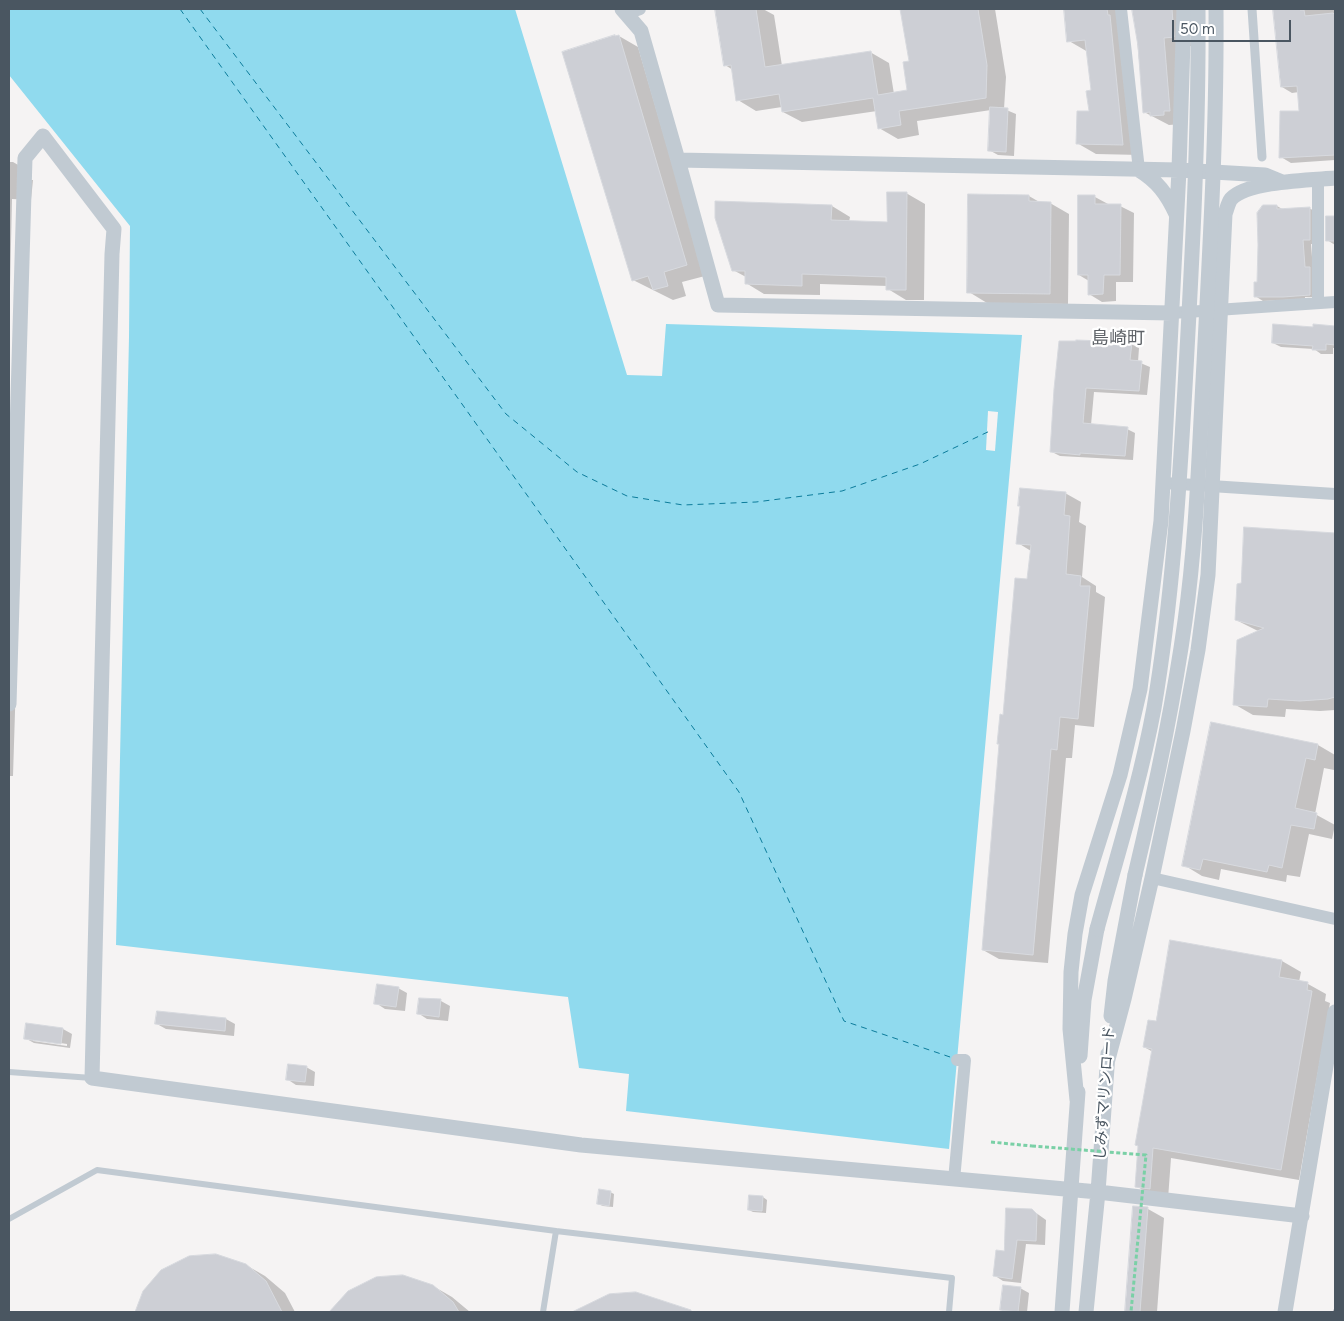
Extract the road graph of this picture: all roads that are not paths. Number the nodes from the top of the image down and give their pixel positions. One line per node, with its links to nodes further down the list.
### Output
1 (1121, 9): 9 (street)
2 (1184, 9): 10 (street)
3 (1198, 9): 30 (street, しみずマリンロード, bridge)
4 (1216, 9): 27 (street, しみずマリンロード, bridge)
5 (1252, 9): 7 (street)
6 (629, 10): 8 (street)
7 (1262, 157)
8 (678, 160): 9 (street); 18 (street)
9 (1139, 170): 10 (street); 14 (street)
10 (1179, 170): 13 (street); 14 (street)
11 (1335, 178): 12 (street)
12 (1318, 179): 13 (street); 16 (street)
13 (1282, 182): 17 (street)
14 (1177, 216): 18 (street)
15 (1335, 302): 16 (street)
16 (1318, 303): 17 (street)
17 (1221, 310): 18 (street); 20 (street)
18 (1172, 313): 19 (street)
19 (1164, 483): 20 (street); 30 (street)
20 (1213, 487): 21 (street); 23 (street)
21 (1335, 494)
22 (9, 704): 29 (street)
23 (1152, 878): 24 (street); 27 (street)
24 (1335, 918)
25 (1335, 1012): 34 (street)
26 (957, 1060): 31 (street)
27 (1107, 1063): 33 (street, しみずマリンロード)
28 (9, 1072): 29 (lane)
29 (92, 1078): 31 (street)
30 (1077, 1100): 32 (street, しみずマリンロード)
31 (954, 1180): 32 (street)
32 (1071, 1191): 33 (street); 39 (street, しみずマリンロード)
33 (1098, 1192): 34 (street); 40 (street, しみずマリンロード)
34 (1302, 1216): 41 (street)
35 (9, 1219): 36 (lane)
36 (556, 1231): 37 (lane); 38 (lane)
37 (543, 1312)
38 (949, 1312)
39 (1062, 1312)
40 (1086, 1312)
41 (1285, 1312)

